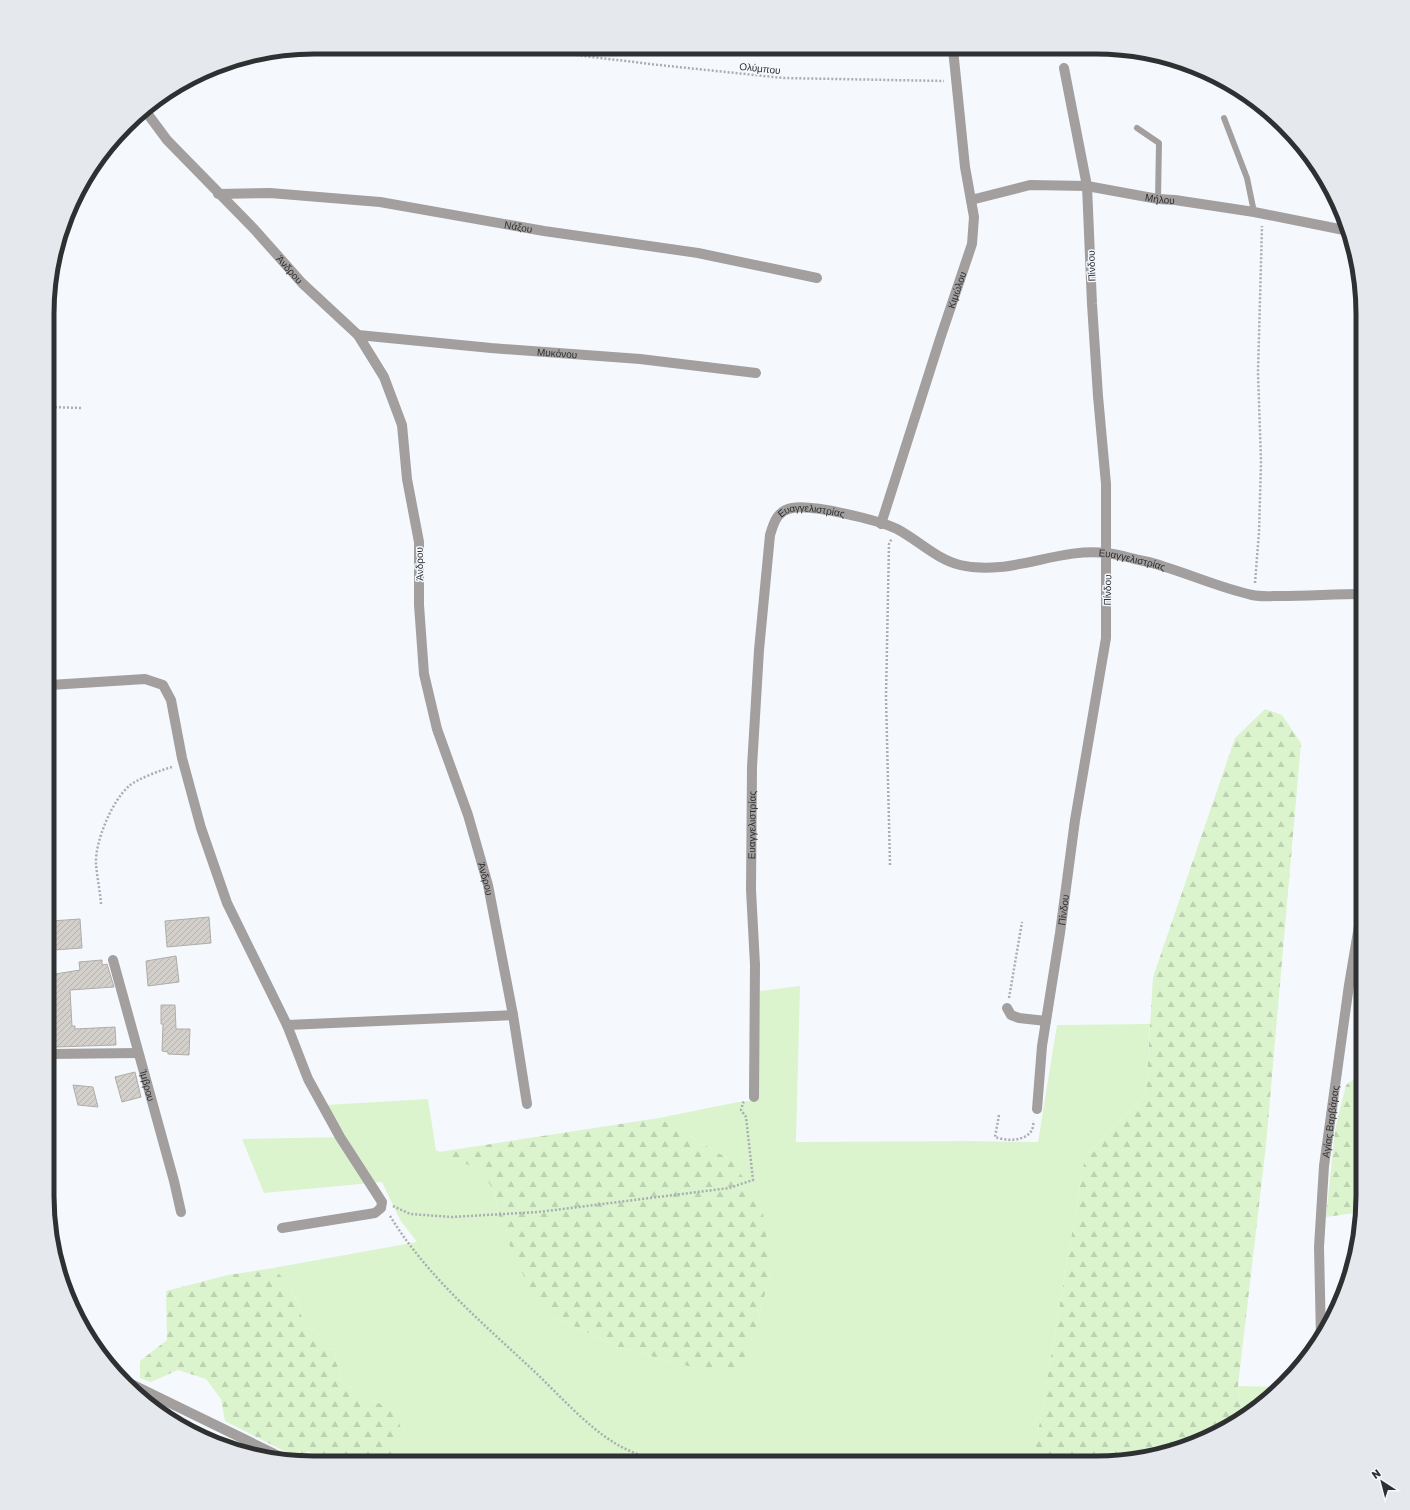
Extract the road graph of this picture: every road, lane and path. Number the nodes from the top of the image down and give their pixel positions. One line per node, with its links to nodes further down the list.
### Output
1 (567, 54): 4 (path, Ολύμπου)
2 (953, 54): 4 (street, Κιμώλου)
3 (1064, 68): 8 (street, Πίνδου)
4 (955, 81): 11 (street, Κιμώλου)
5 (148, 115): 9 (street, Άνδρου)
6 (1224, 118): 12 (lane)
7 (1137, 128): 10 (lane)
8 (1087, 186): 10 (street, Μήλου); 11 (street, Μήλου); 21 (street, Πίνδου)
9 (218, 194): 14 (street, Νάξου); 15 (street, Άνδρου)
10 (1158, 199): 12 (street, Μήλου)
11 (971, 200): 19 (street, Κιμώλου)
12 (1258, 213): 13 (street, Μήλου); 23 (path)
13 (1341, 230)
14 (817, 278)
15 (358, 335): 16 (street, Μυκόνου); 32 (street, Άνδρου)
16 (756, 373)
17 (54, 407): 18 (path)
18 (82, 408)
19 (881, 524): 20 (street, Ευαγγελιστρίας); 37 (street, Ευαγγελιστρίας)
20 (896, 529): 21 (street, Ευαγγελιστρίας); 26 (path)
21 (1107, 553): 23 (street, Ευαγγελιστρίας); 33 (street, Πίνδου)
22 (1356, 594): 23 (street, Ευαγγελιστρίας)
23 (1254, 596)
24 (54, 685): 25 (street)
25 (184, 763): 27 (path); 34 (street)
26 (890, 865)
27 (101, 904)
28 (1022, 922): 31 (path)
29 (1356, 941): 44 (street, Αγίας Βαρβάρας)
30 (113, 960): 35 (street, Ίμβρου)
31 (1007, 1008): 33 (street)
32 (513, 1015): 34 (street); 38 (street, Άνδρου)
33 (1046, 1021): 39 (street, Πίνδου)
34 (287, 1025): 41 (street)
35 (138, 1053): 36 (street); 42 (street, Ίμβρου)
36 (54, 1054)
37 (754, 1097): 41 (path)
38 (528, 1104)
39 (1037, 1109): 40 (path)
40 (998, 1115)
41 (382, 1202): 43 (street); 47 (path)
42 (180, 1212)
43 (282, 1228)
44 (1321, 1326)
45 (141, 1389): 46 (street)
46 (272, 1453)
47 (645, 1456)

